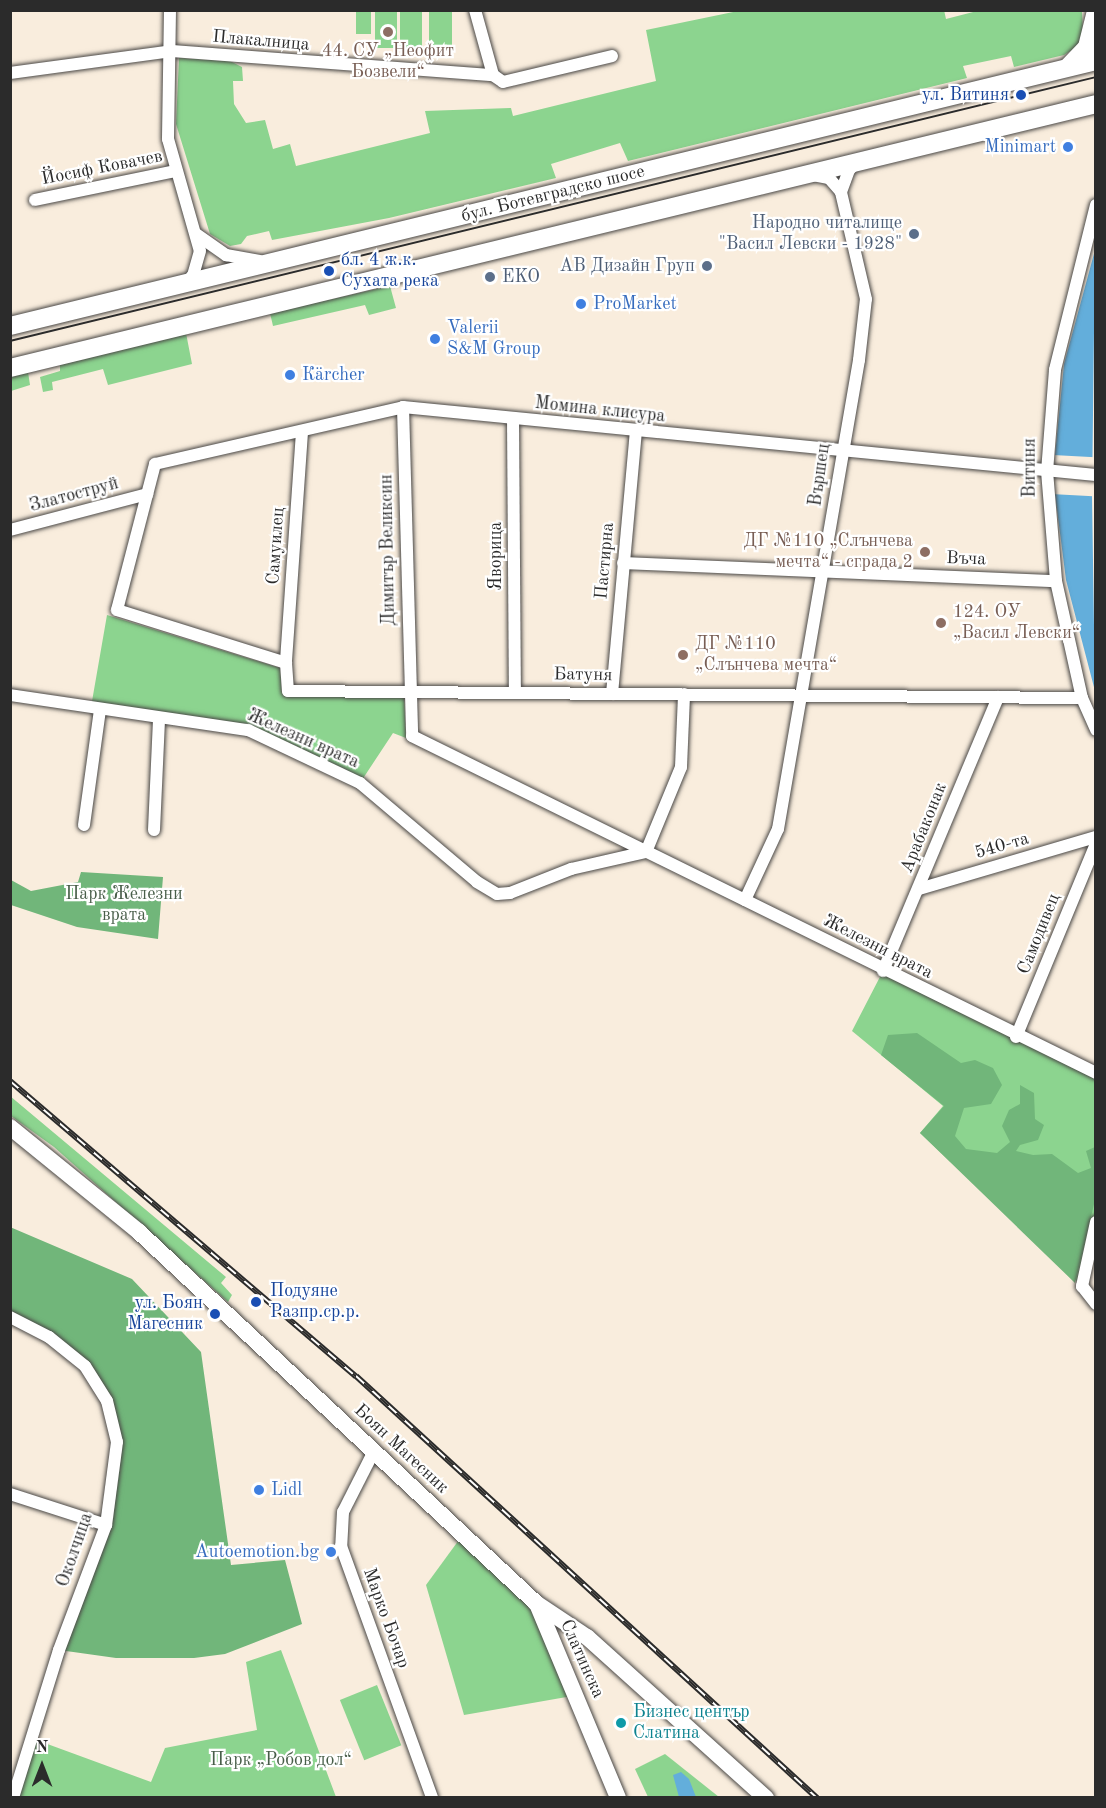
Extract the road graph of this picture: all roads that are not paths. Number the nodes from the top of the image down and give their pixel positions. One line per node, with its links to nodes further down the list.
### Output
1 (170, 10): 4 (street)
2 (475, 10): 9 (street)
3 (1095, 11): 7 (main road)
4 (172, 51): 8 (street, Плакалница); 9 (street, Плакалница); 14 (street)
5 (612, 56): 9 (street, Плакалница)
6 (1095, 61): 7 (main road, бул. Ботевградско шосе)
7 (1067, 68): 20 (main road, бул. Ботевградско шосе)
8 (10, 73)
9 (493, 75)
10 (1095, 104): 11 (main road)
11 (1062, 111): 12 (main road); 13 (main road)
12 (1095, 119)
13 (858, 160): 15 (main road); 16 (street)
14 (175, 171): 17 (street, Йосиф Ковачев); 19 (street)
15 (806, 173): 16 (street); 23 (main road)
16 (841, 192): 28 (street, Вършец)
17 (35, 200)
18 (1095, 205): 29 (street, Витиня)
19 (196, 234): 20 (street); 21 (street)
20 (272, 263): 21 (main road, бул. Ботевградско шосе)
21 (185, 285): 22 (main road, бул. Ботевградско шосе)
22 (10, 326)
23 (10, 368)
24 (404, 407): 25 (street, Момина клисура); 26 (street, Момина клисура); 37 (street, Димитър Великсин)
25 (513, 419): 27 (street, Момина клисура); 38 (street, Яворица)
26 (302, 432): 31 (street, Момина клисура); 36 (street, Самуилец)
27 (636, 432): 28 (street, Момина клисура); 33 (street, Пастирна)
28 (841, 450): 29 (street, Момина клисура); 34 (street, Вършец)
29 (1049, 471): 30 (street, Момина клисура); 35 (street, Витиня)
30 (1095, 475)
31 (147, 494): 32 (street, Златоструй); 36 (street)
32 (10, 530)
33 (623, 563): 34 (street, Въча); 39 (street, Пастирна)
34 (824, 571): 35 (street, Въча); 42 (street, Вършец)
35 (1056, 580): 44 (street, Витиня)
36 (286, 663): 37 (street, Батуня)
37 (409, 692): 38 (street, Батуня); 52 (street, Железни врата)
38 (515, 692): 39 (street, Батуня)
39 (612, 694): 40 (street, Батуня)
40 (684, 694): 42 (street, Батуня); 52 (street)
41 (10, 695): 45 (street, Железни врата)
42 (803, 695): 43 (street, Батуня); 54 (street, Вършец)
43 (998, 697): 44 (street, Батуня); 53 (street, Арабаконак)
44 (1082, 698): 47 (street, Витиня)
45 (100, 709): 46 (street, Железни врата); 48 (street)
46 (159, 718): 49 (street); 52 (street, Железни врата)
47 (1095, 730)
48 (84, 825)
49 (154, 830)
50 (1095, 837): 53 (street, 540-та)
51 (1095, 844): 56 (street, Самодивец)
52 (646, 852): 54 (street, Железни врата)
53 (919, 889): 55 (street, Арабаконак)
54 (745, 900): 55 (street, Железни врата)
55 (883, 971): 56 (street, Железни врата)
56 (1016, 1037): 57 (street, Железни врата)
57 (1095, 1073)
58 (10, 1127): 62 (street, Боян Магесник)
59 (1095, 1222): 60 (street)
60 (1095, 1304)
61 (10, 1317): 64 (street, Околчица)
62 (374, 1451): 65 (street, Боян Магесник); 67 (street, Марко Бочар)
63 (10, 1494): 64 (street)
64 (106, 1525): 66 (street, Околчица)
65 (536, 1603): 68 (street, Слатинска); 69 (street, Боян Магесник)
66 (13, 1797)
67 (432, 1797)
68 (618, 1797)
69 (766, 1797)

